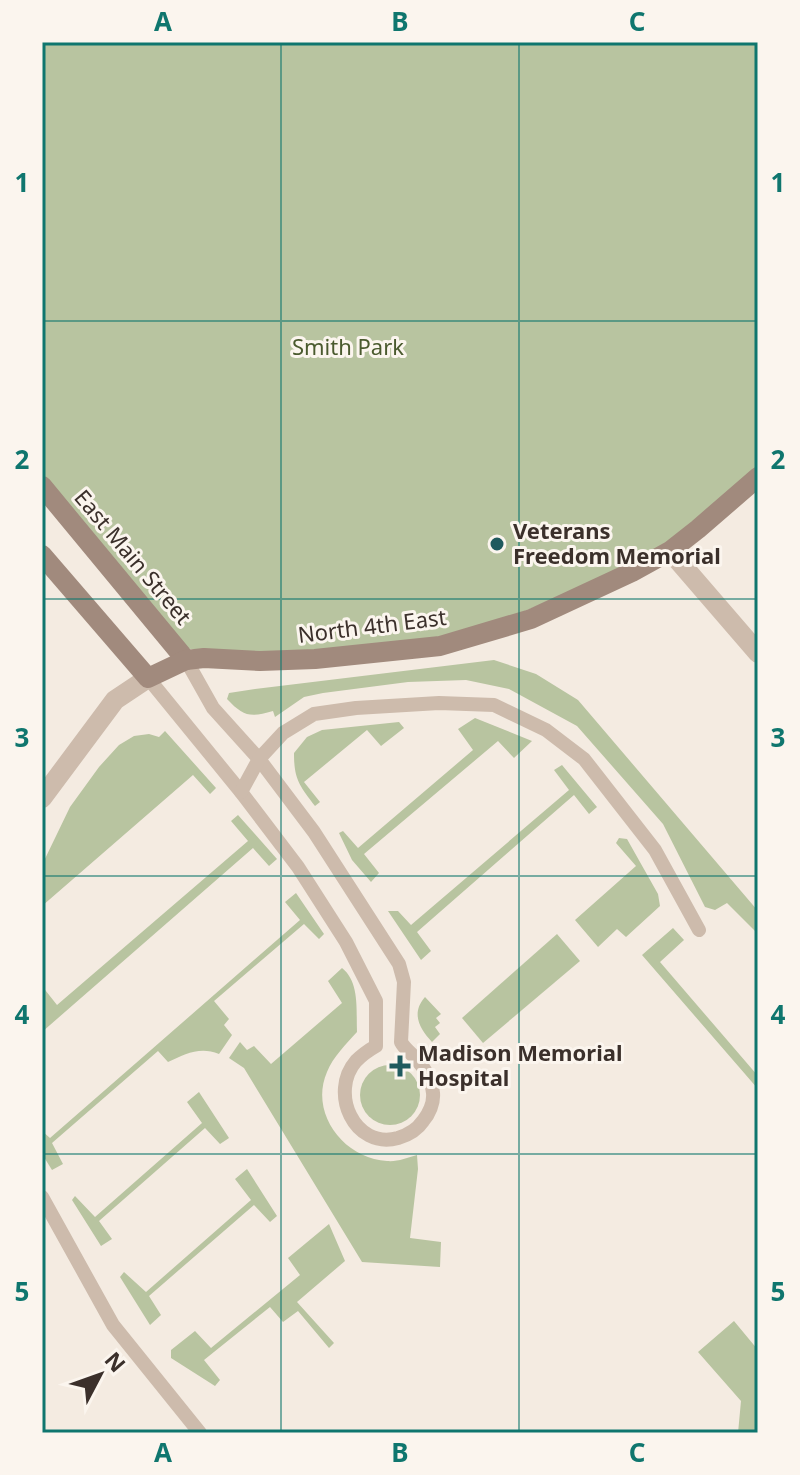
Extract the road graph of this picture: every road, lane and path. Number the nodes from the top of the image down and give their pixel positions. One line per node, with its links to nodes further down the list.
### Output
1 (758, 477): 3 (street, North 4th East)
2 (42, 486): 6 (street, East Main Street)
3 (670, 551): 5 (street); 6 (street, North 4th East)
4 (42, 555): 7 (street)
5 (758, 653)
6 (186, 660): 7 (street); 8 (lane)
7 (148, 678): 9 (lane); 10 (street)
8 (259, 759): 9 (lane); 9 (lane); 11 (lane)
9 (241, 792)
10 (42, 798)
11 (699, 930)
12 (42, 1197): 13 (lane)
13 (200, 1433)

